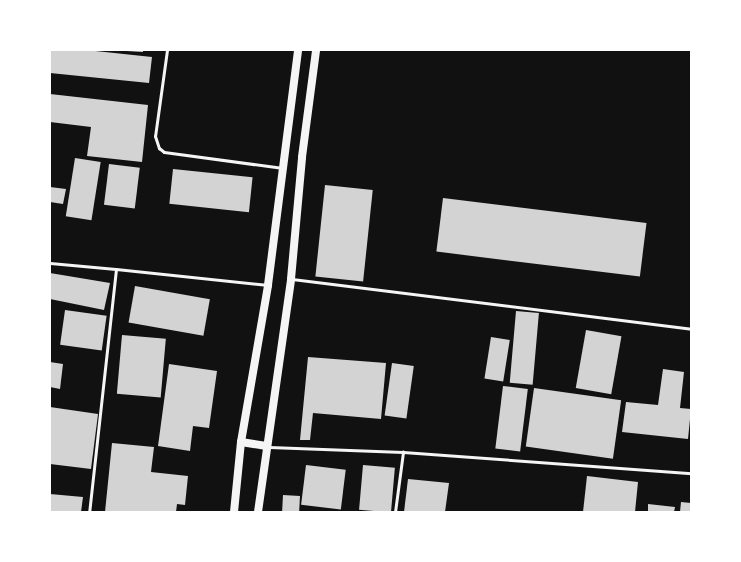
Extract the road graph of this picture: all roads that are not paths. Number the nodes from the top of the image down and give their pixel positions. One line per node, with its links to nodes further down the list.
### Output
1 (167, 50): 4 (lane)
2 (298, 50): 4 (main road)
3 (316, 50): 7 (main road)
4 (283, 168): 8 (main road)
5 (50, 263): 6 (lane)
6 (116, 269): 8 (lane); 14 (lane)
7 (290, 279): 9 (lane); 11 (main road)
8 (268, 285): 10 (main road)
9 (691, 329)
10 (240, 442): 11 (main road); 15 (main road)
11 (266, 446): 12 (lane); 16 (main road)
12 (403, 452): 13 (lane); 17 (lane)
13 (691, 473)
14 (90, 512)
15 (234, 512)
16 (258, 512)
17 (395, 512)

